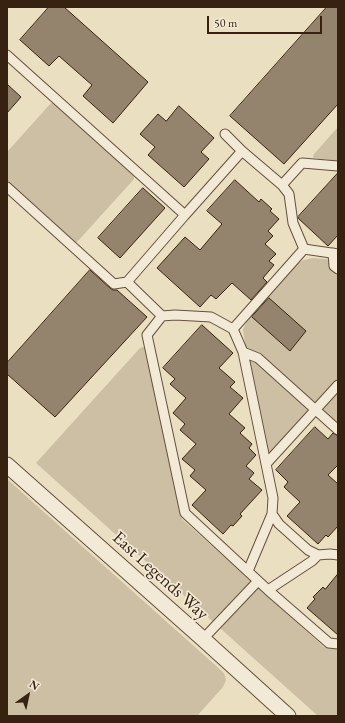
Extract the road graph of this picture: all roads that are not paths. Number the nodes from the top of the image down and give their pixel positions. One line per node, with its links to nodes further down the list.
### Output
1 (7, 55): 7 (street)
2 (225, 134): 3 (street)
3 (242, 151): 5 (street); 7 (street)
4 (338, 166): 5 (street)
5 (282, 185): 8 (street)
6 (7, 187): 11 (street)
7 (185, 215): 11 (street)
8 (304, 248): 9 (street); 13 (street)
9 (335, 254): 10 (street)
10 (338, 269)
11 (127, 282): 12 (street)
12 (162, 316): 13 (street); 23 (street)
13 (233, 329): 14 (street)
14 (243, 352): 16 (street); 18 (street)
15 (338, 385): 16 (street)
16 (315, 410): 17 (street); 18 (street)
17 (338, 430)
18 (266, 464): 20 (street)
19 (7, 465): 26 (street, East Legends Way)
20 (272, 514): 21 (street); 23 (street)
21 (318, 555): 22 (street); 25 (street)
22 (338, 555)
23 (248, 571): 24 (street)
24 (258, 580): 25 (street); 26 (street)
25 (268, 590): 27 (street)
26 (204, 639): 28 (street, East Legends Way)
27 (338, 644)
28 (288, 716)

